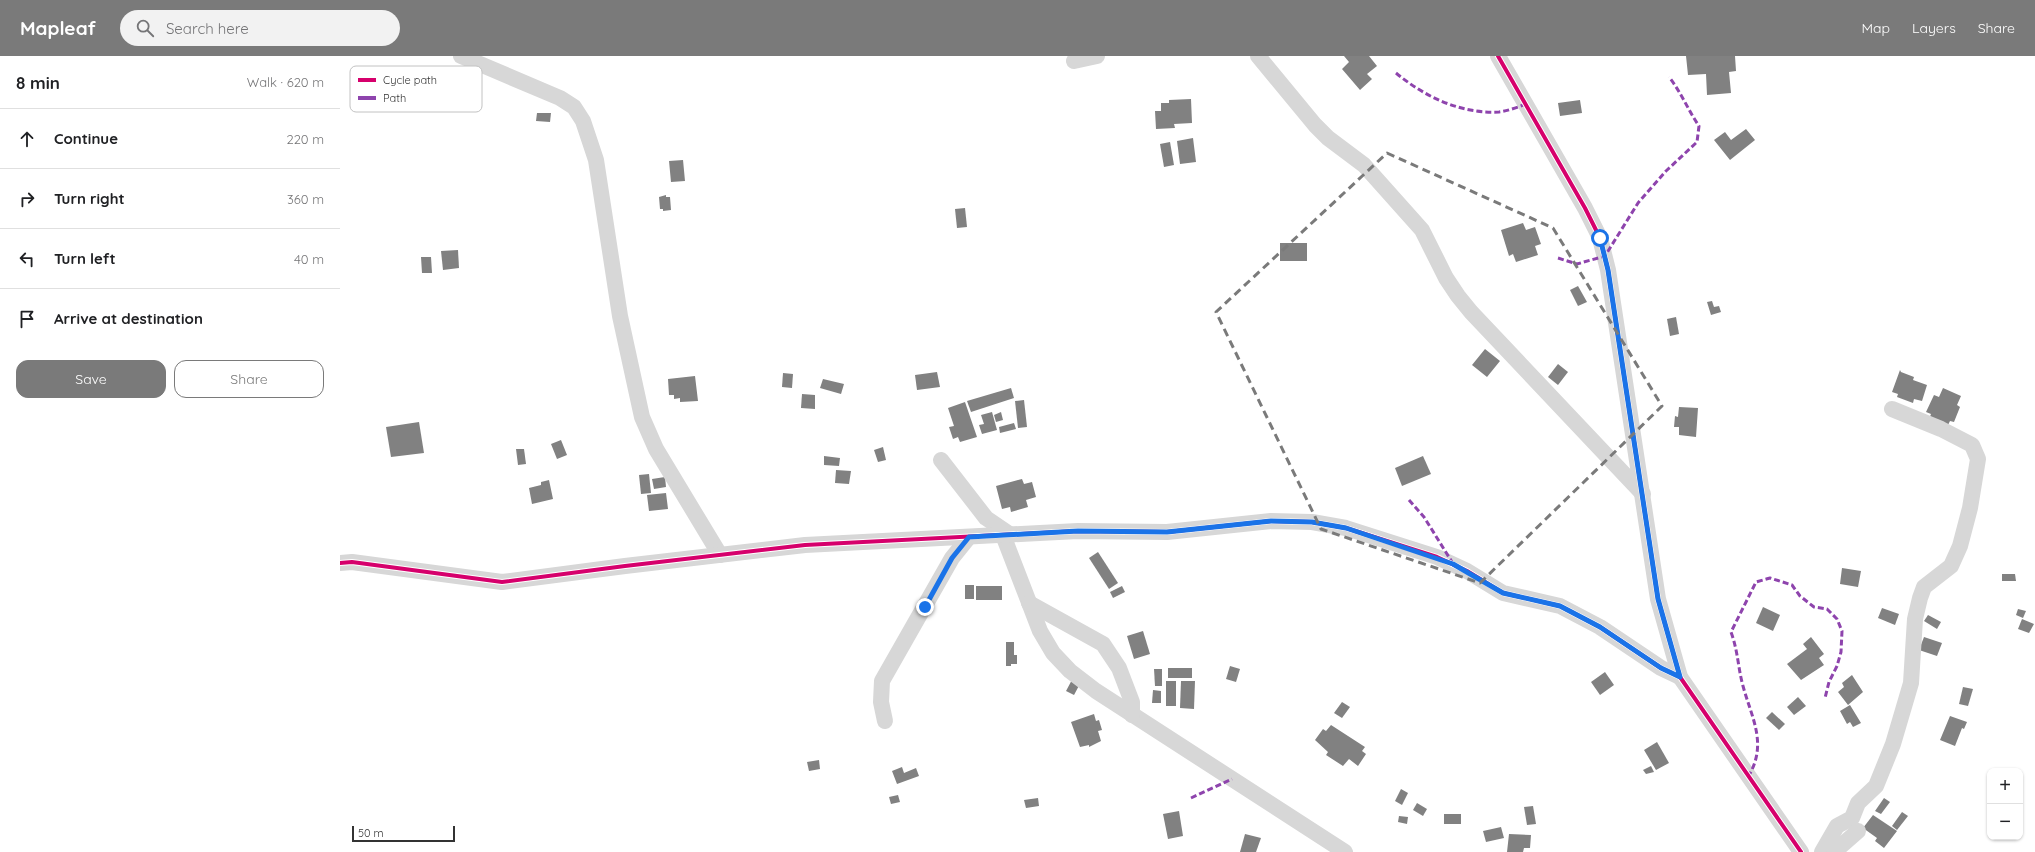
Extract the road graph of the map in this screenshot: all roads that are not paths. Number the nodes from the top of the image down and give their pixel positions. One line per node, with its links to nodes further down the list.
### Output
1 (461, 56): 11 (street)
2 (1097, 56): 5 (street)
3 (1258, 56): 8 (street)
4 (1498, 56): 8 (street)
5 (1074, 61)
6 (1892, 409): 20 (street)
7 (941, 460): 9 (street)
8 (1643, 494): 14 (street)
9 (1006, 535): 10 (street); 13 (street); 14 (street)
10 (969, 537): 11 (street); 16 (street)
11 (720, 555): 12 (street)
12 (340, 563)
13 (1029, 603): 15 (street); 15 (street)
14 (1680, 677): 19 (street)
15 (1132, 715): 18 (street)
16 (885, 721)
17 (1858, 831): 21 (street)
18 (1345, 852)
19 (1801, 852)
20 (1822, 852)
21 (1834, 852)

